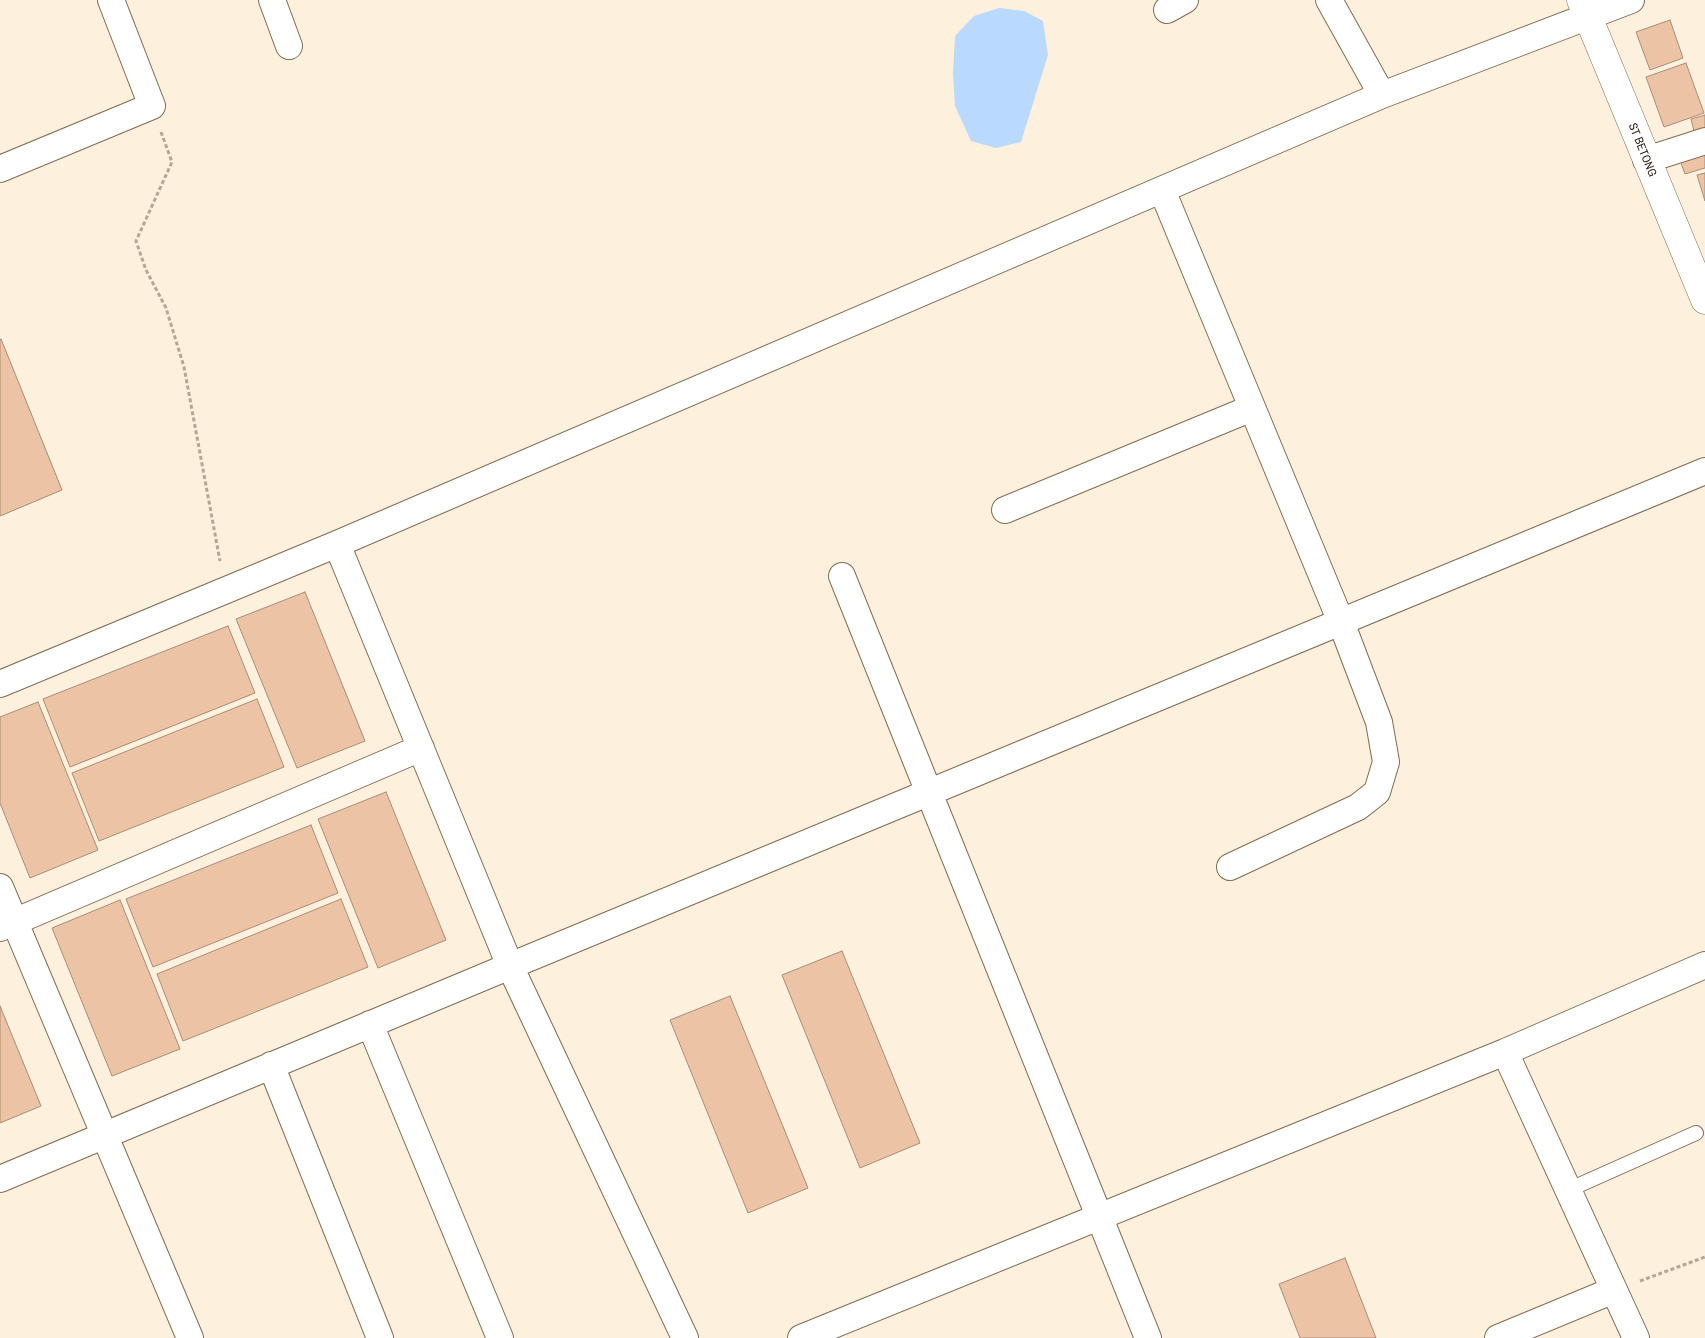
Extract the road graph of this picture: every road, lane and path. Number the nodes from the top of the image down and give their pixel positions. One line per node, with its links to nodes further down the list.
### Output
1 (111, 0): 8 (street)
2 (272, 0): 6 (street)
3 (1329, 0): 7 (street)
4 (1631, 0): 5 (street)
5 (1584, 8): 7 (street); 10 (street, ST BETONG)
6 (290, 46)
7 (1382, 95): 12 (street)
8 (152, 106): 11 (street); 19 (path)
9 (1705, 141): 10 (street)
10 (1646, 160): 13 (street, ST BETONG)
11 (2, 162)
12 (1162, 190): 14 (street); 17 (street)
13 (1704, 293)
14 (1252, 408): 16 (street); 20 (street)
15 (1705, 472): 20 (street)
16 (1005, 510)
17 (337, 544): 19 (street); 22 (street)
18 (842, 576): 23 (street)
19 (225, 591): 21 (street)
20 (1341, 622): 23 (street); 24 (street)
21 (0, 684)
22 (421, 748): 26 (street); 28 (street)
23 (929, 793): 28 (street); 36 (street)
24 (1230, 867)
25 (0, 886): 26 (street)
26 (7, 925): 33 (street)
27 (1705, 965): 30 (street)
28 (510, 966): 29 (street); 42 (street)
29 (370, 1024): 31 (street); 41 (street)
30 (1505, 1052): 35 (street); 36 (street)
31 (271, 1065): 33 (street); 40 (street)
32 (1696, 1133): 35 (lane)
33 (106, 1134): 34 (street); 39 (street)
34 (0, 1179)
35 (1568, 1190): 38 (street)
36 (1100, 1217): 43 (street); 44 (street)
37 (1705, 1257): 38 (path)
38 (1614, 1290): 45 (street); 46 (street)
39 (190, 1338)
40 (380, 1338)
41 (500, 1338)
42 (685, 1338)
43 (801, 1338)
44 (1148, 1338)
45 (1498, 1338)
46 (1636, 1338)

